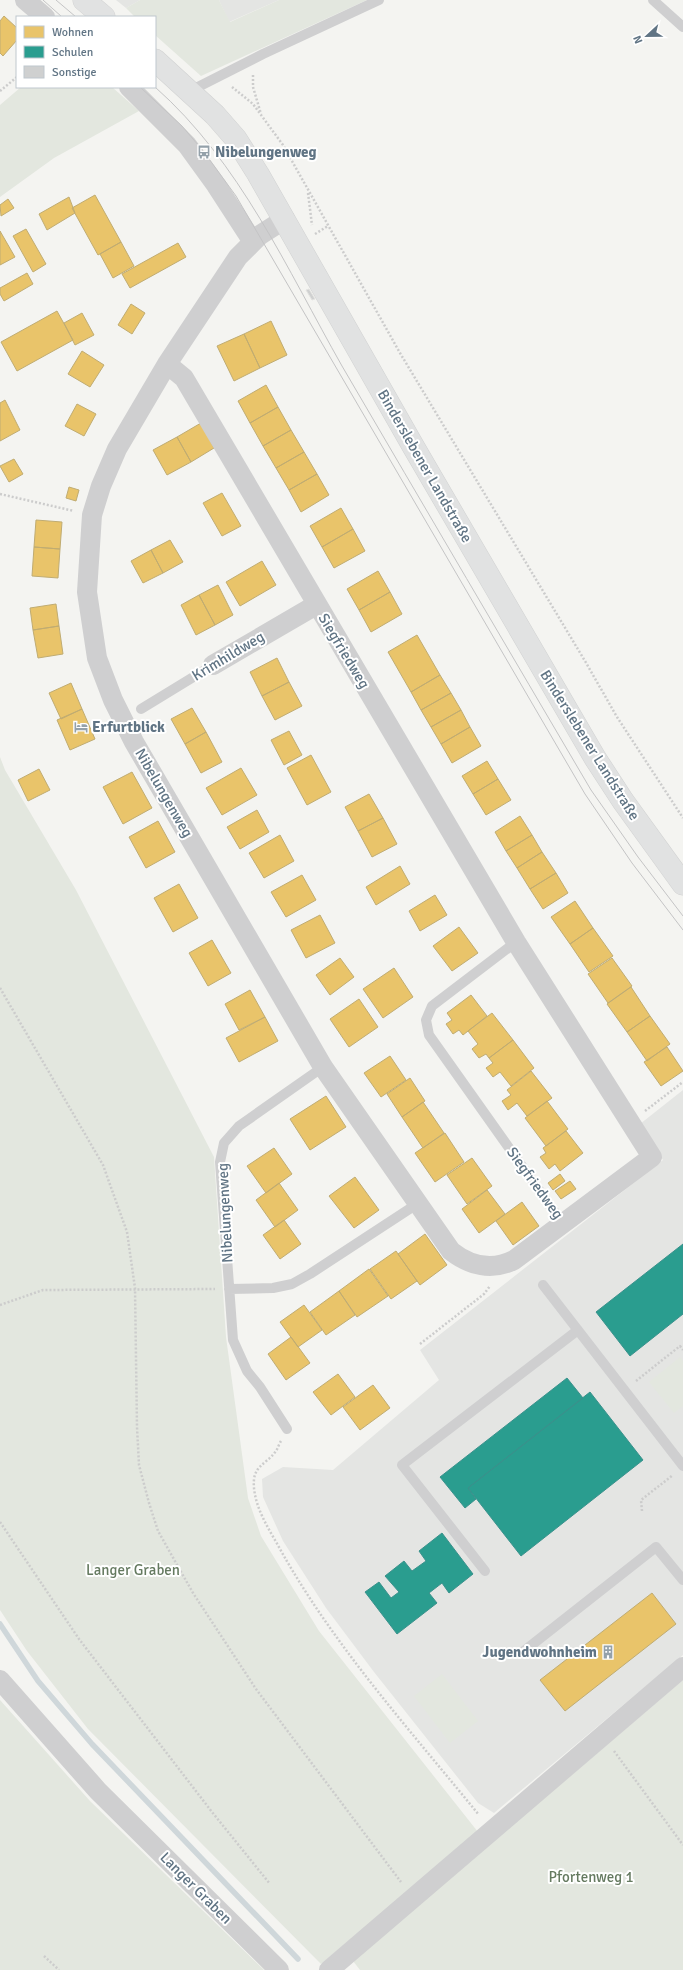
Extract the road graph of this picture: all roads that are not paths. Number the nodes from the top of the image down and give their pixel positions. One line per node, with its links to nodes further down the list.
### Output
1 (25, 0): 4 (street)
2 (379, 0): 7 (lane)
3 (653, 0): 5 (lane)
4 (44, 16)
5 (683, 27)
6 (156, 61): 7 (main road, Binderslebener Landstraße)
7 (183, 84): 9 (main road, Binderslebener Landstraße)
8 (130, 88): 10 (street)
9 (285, 219): 10 (street, Nibelungenweg); 15 (main road, Binderslebener Landstraße)
10 (253, 242): 11 (street, Nibelungenweg)
11 (167, 364): 12 (street, Siegfriedweg); 17 (street, Nibelungenweg)
12 (316, 605): 13 (street, Krimhildweg); 16 (street, Siegfriedweg)
13 (213, 665): 14 (lane, Krimhildweg)
14 (141, 709)
15 (683, 884)
16 (516, 942): 19 (street, Siegfriedweg); 19 (lane, Siegfriedweg)
17 (323, 1067): 18 (street, Nibelungenweg); 21 (lane, Nibelungenweg)
18 (417, 1204): 19 (street, Nibelungenweg); 21 (lane)
19 (563, 1224)
20 (543, 1285): 22 (lane)
21 (229, 1289): 23 (lane, Nibelungenweg)
22 (578, 1330): 24 (lane); 25 (lane)
23 (287, 1429)
24 (680, 1469)
25 (485, 1571)
26 (683, 1580): 27 (lane)
27 (524, 1650)
28 (683, 1667): 31 (street)
29 (0, 1680): 30 (street, Langer Graben)
30 (279, 1970)
31 (329, 1970)

